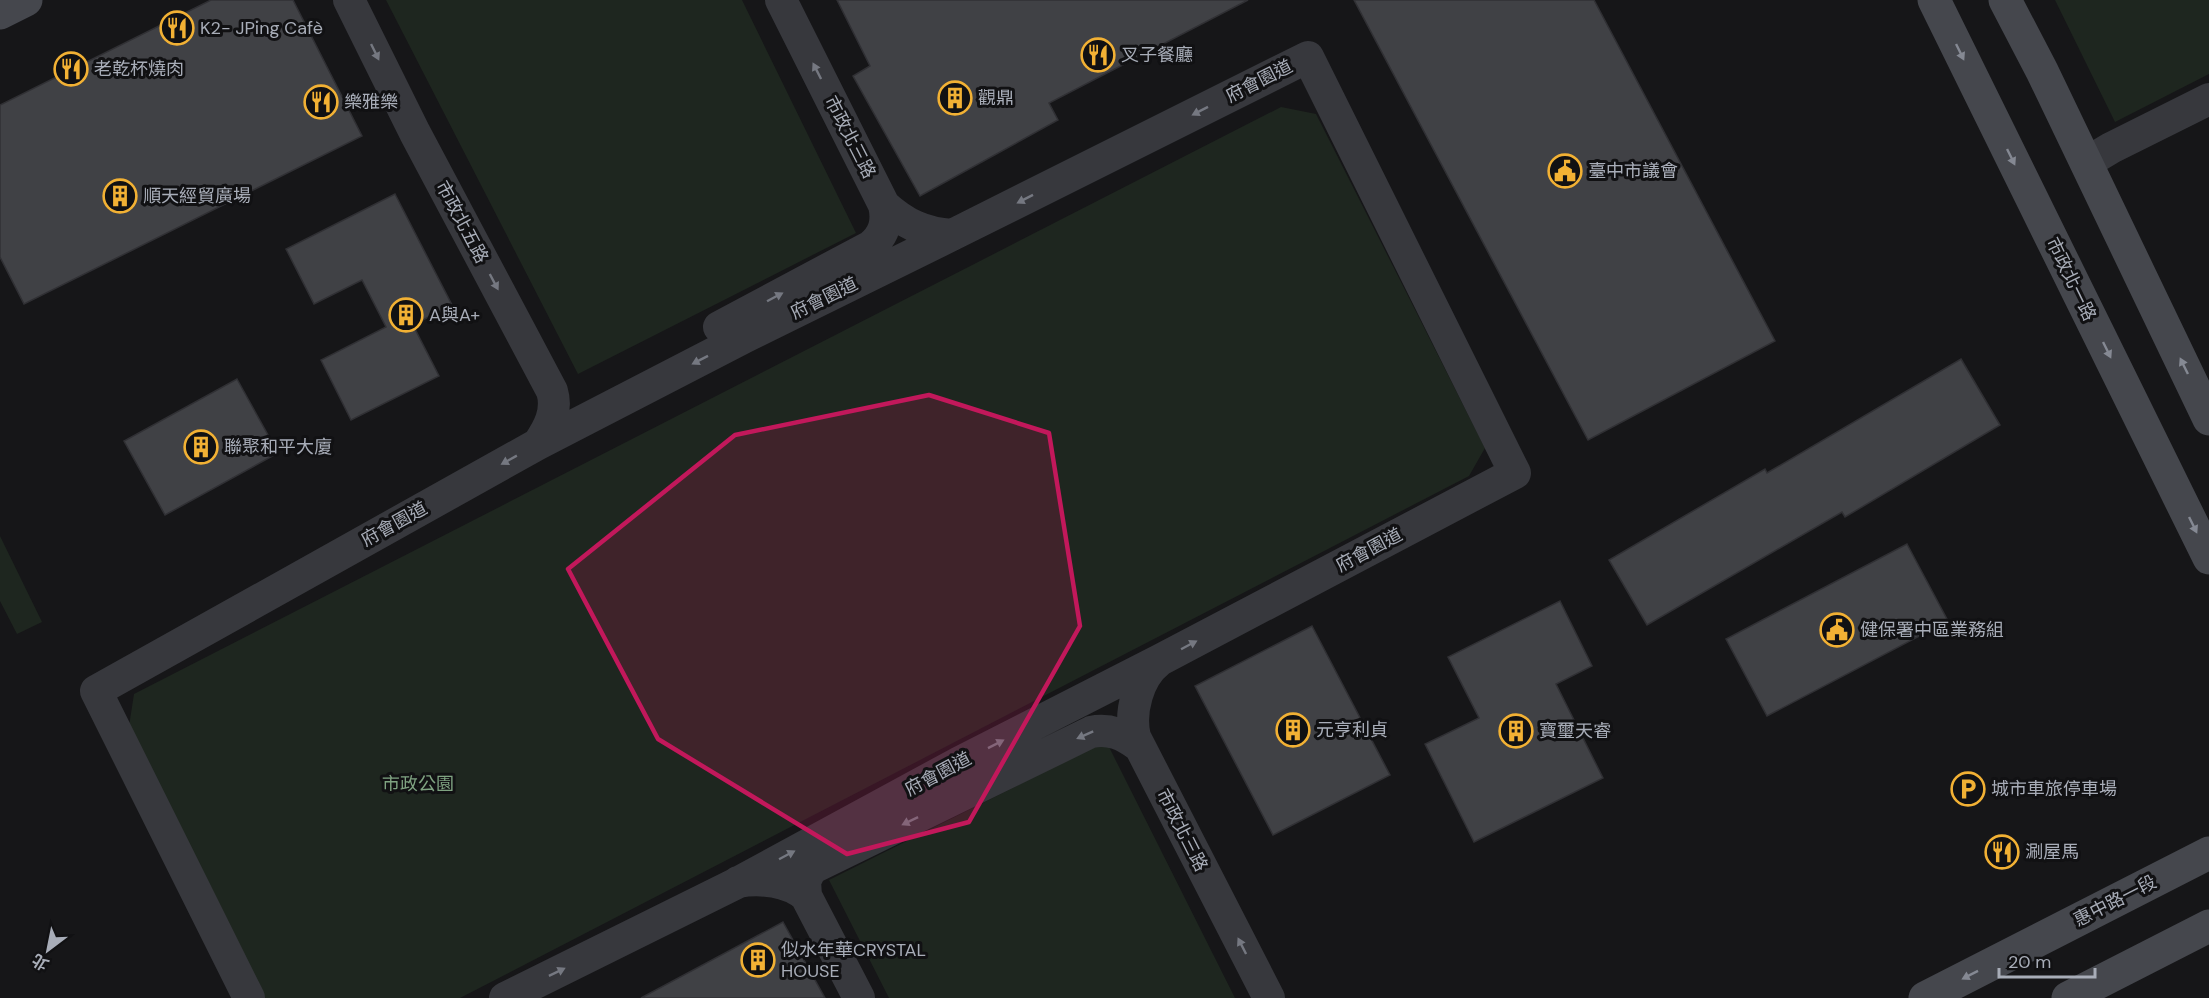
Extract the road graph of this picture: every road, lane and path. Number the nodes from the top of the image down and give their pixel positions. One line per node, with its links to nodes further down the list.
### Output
1 (26, 0): 6 (street)
2 (349, 0): 12 (street, 市政北五路, one-way to 12)
3 (781, 0): 9 (street, 市政北三路, one-way to 3)
4 (1934, 0): 15 (street, 市政北一路, one-way to 15)
5 (2005, 0): 8 (street)
6 (0, 13)
7 (2209, 99): 8 (street)
8 (2086, 163): 13 (street, one-way to 8)
9 (884, 205): 10 (street, 市政北三路); 11 (street, one-way to 9)
10 (952, 236): 11 (street, 府會園道); 16 (street, 府會園道, one-way to 10)
11 (740, 328): 12 (street); 14 (street, 府會園道, one-way to 14)
12 (552, 391): 14 (street)
13 (2209, 419)
14 (538, 444): 24 (street, 府會園道, one-way to 24)
15 (2209, 558)
16 (1160, 660): 17 (street, 市政北三路); 18 (street, 府會園道, one-way to 16)
17 (1139, 746): 19 (street, one-way to 19); 27 (street, 市政北三路, one-way to 17)
18 (958, 763): 19 (street); 21 (street, 府會園道, one-way to 18)
19 (975, 790): 22 (street, one-way to 22)
20 (2209, 853): 28 (street, 惠中路一段, one-way to 28)
21 (737, 883): 22 (street); 25 (street, 府會園道, one-way to 21)
22 (806, 896): 26 (street)
23 (2209, 926): 29 (street)
24 (249, 998)
25 (505, 998)
26 (859, 998)
27 (1269, 998)
28 (1925, 998)
29 (2068, 998)

